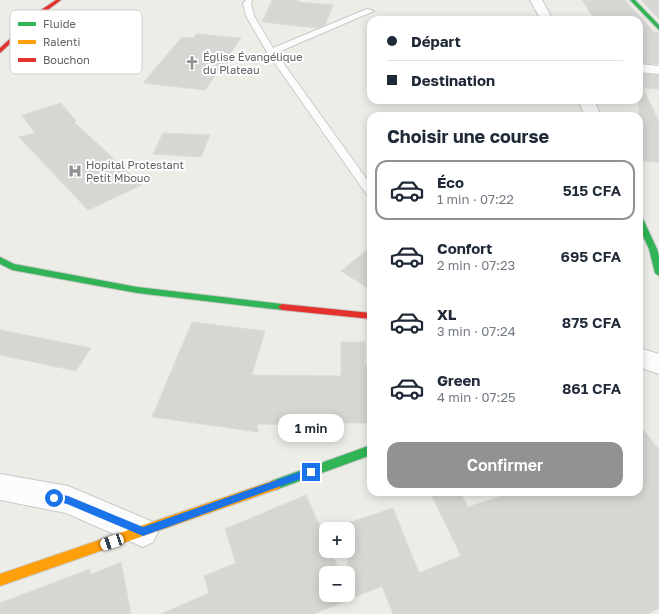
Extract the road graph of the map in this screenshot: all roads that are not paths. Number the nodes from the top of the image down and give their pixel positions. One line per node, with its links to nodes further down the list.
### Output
1 (59, 0): 5 (street)
2 (248, 0): 11 (lane)
3 (536, 0): 7 (street)
4 (632, 0): 8 (street)
5 (44, 10)
6 (370, 11): 11 (lane)
7 (546, 16)
8 (659, 28)
9 (10, 42): 10 (street)
10 (0, 51)
11 (271, 52): 14 (lane)
12 (643, 68): 13 (street)
13 (659, 70)
14 (367, 187)
15 (643, 228): 17 (street)
16 (0, 260): 18 (street)
17 (659, 274)
18 (367, 316)
19 (643, 358): 20 (street)
20 (659, 364)
21 (367, 451): 23 (street)
22 (0, 487): 23 (street)
23 (143, 532): 24 (street)
24 (0, 580)

